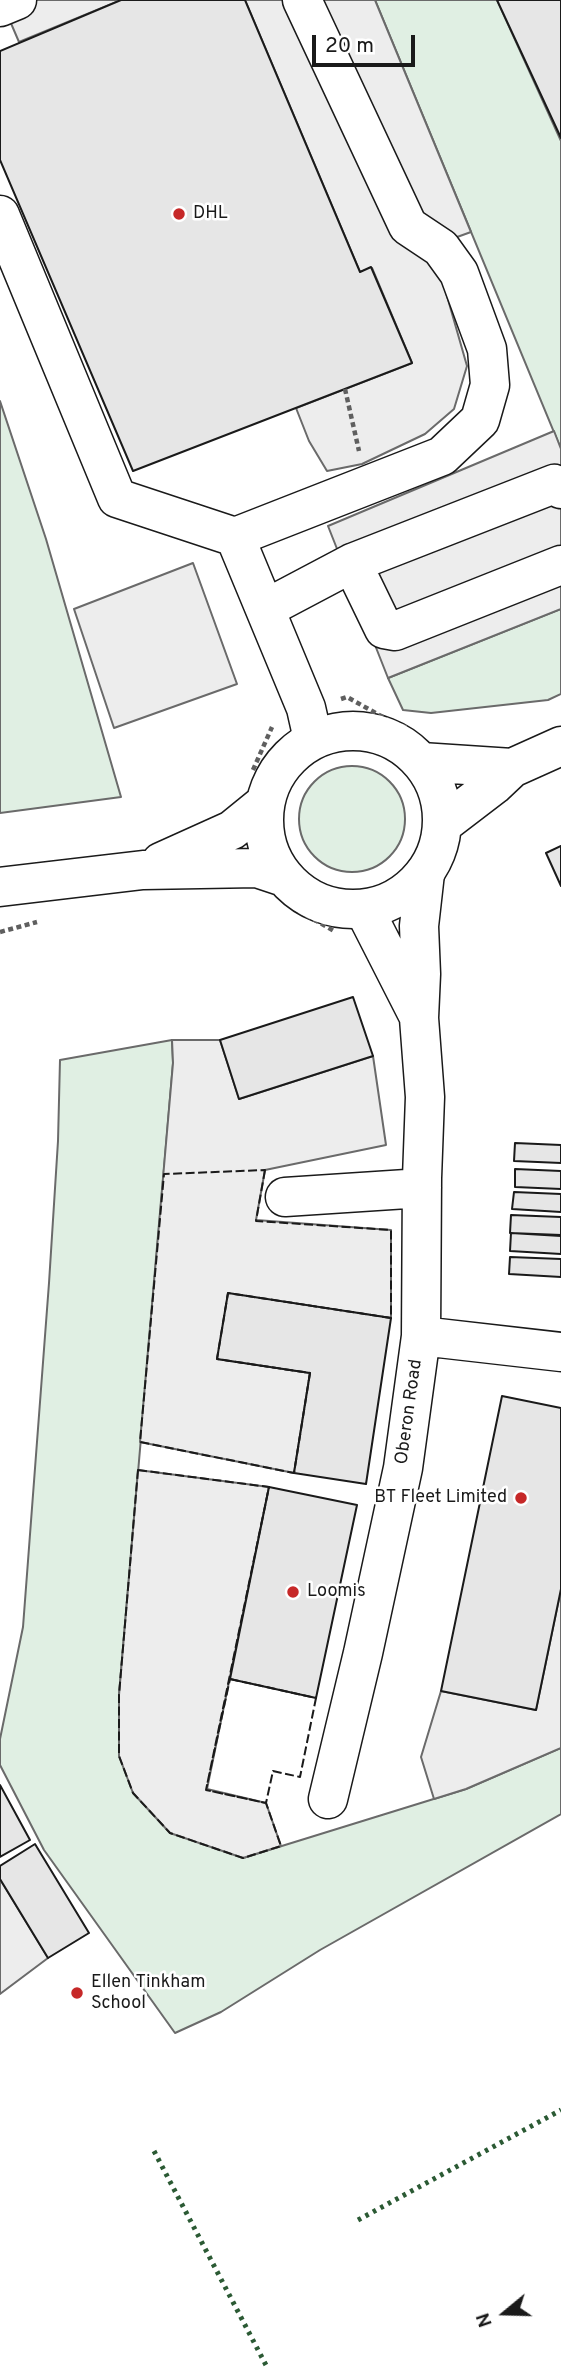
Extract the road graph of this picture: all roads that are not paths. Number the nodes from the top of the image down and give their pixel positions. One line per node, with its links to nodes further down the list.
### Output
1 (17, 0): 3 (main road)
2 (302, 0): 6 (main road)
3 (0, 7)
4 (0, 215): 6 (main road)
5 (561, 489): 7 (main road)
6 (235, 537): 9 (main road)
7 (352, 563): 8 (main road); 9 (main road)
8 (561, 565)
9 (261, 598): 10 (main road)
10 (309, 724): 11 (main road); 14 (main road)
11 (415, 745): 13 (main road); 15 (main road)
12 (561, 746): 13 (main road)
13 (512, 768): 15 (main road)
14 (264, 804): 16 (main road); 19 (main road)
15 (443, 824): 17 (main road)
16 (144, 870): 18 (main road); 19 (main road)
17 (425, 873): 20 (main road); 21 (main road, Oberon Road)
18 (0, 887)
19 (287, 892): 20 (main road)
20 (350, 920): 21 (main road, Oberon Road)
21 (419, 1018): 22 (main road, Oberon Road)
22 (422, 1188): 23 (main road); 24 (main road, Oberon Road)
23 (285, 1197)
24 (421, 1336): 25 (main road); 26 (main road, Oberon Road)
25 (561, 1352)
26 (328, 1799)

